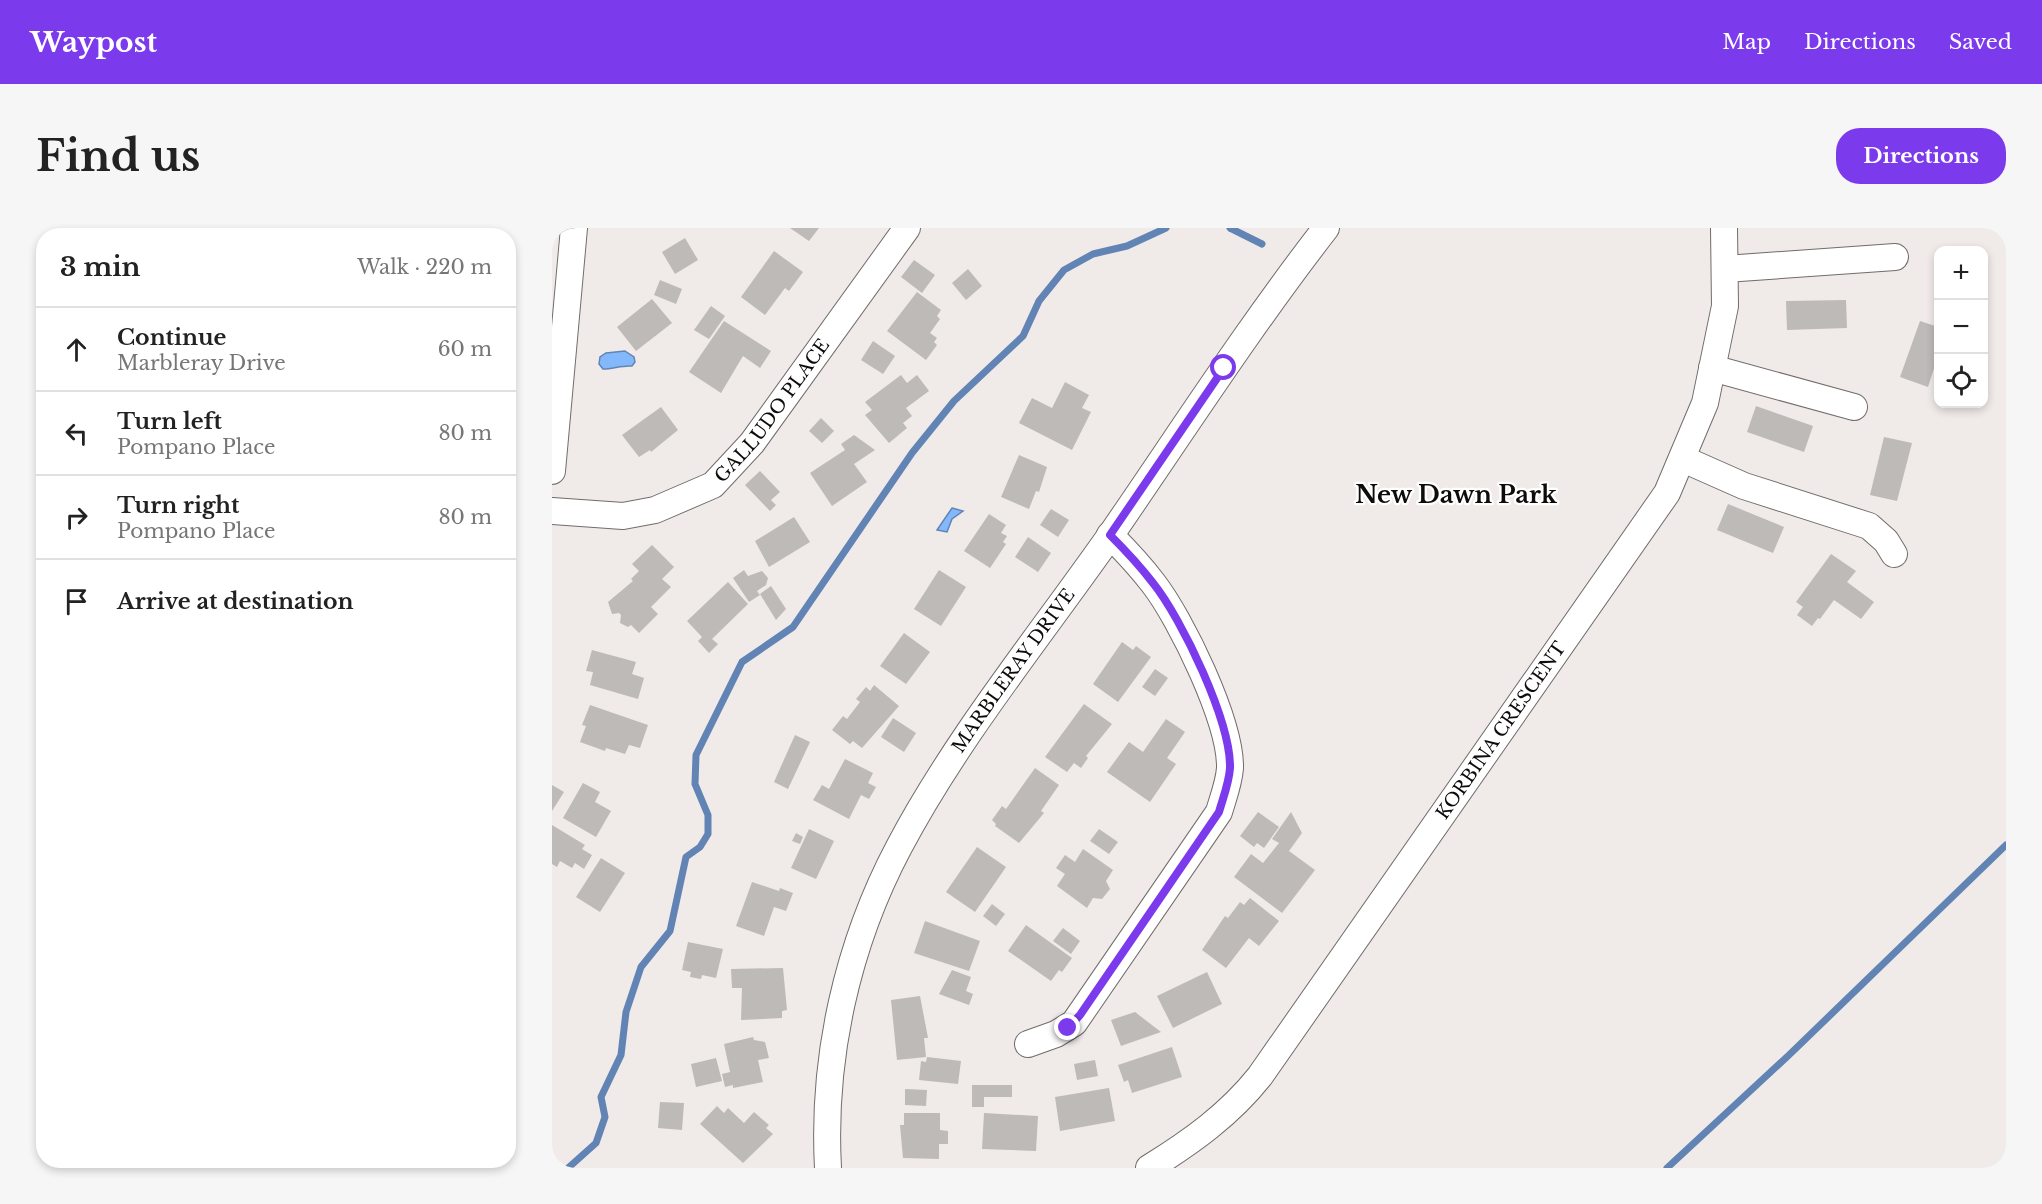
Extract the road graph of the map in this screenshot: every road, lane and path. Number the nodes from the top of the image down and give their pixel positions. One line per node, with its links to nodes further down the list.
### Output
1 (574, 228): 10 (street)
2 (907, 228): 11 (street, GALLUDO PLACE)
3 (1326, 228): 12 (street, MARBLERAY DRIVE)
4 (1724, 228): 6 (street, KORBINA CRESCENT)
5 (1895, 257): 6 (street)
6 (1725, 269): 7 (street, KORBINA CRESCENT)
7 (1712, 368): 8 (street); 9 (street, KORBINA CRESCENT)
8 (1854, 407)
9 (1683, 459): 13 (street); 16 (street, KORBINA CRESCENT)
10 (552, 471)
11 (552, 511)
12 (1110, 535): 14 (street); 15 (street, MARBLERAY DRIVE)
13 (1894, 554)
14 (1028, 1044)
15 (828, 1168)
16 (1149, 1168)

